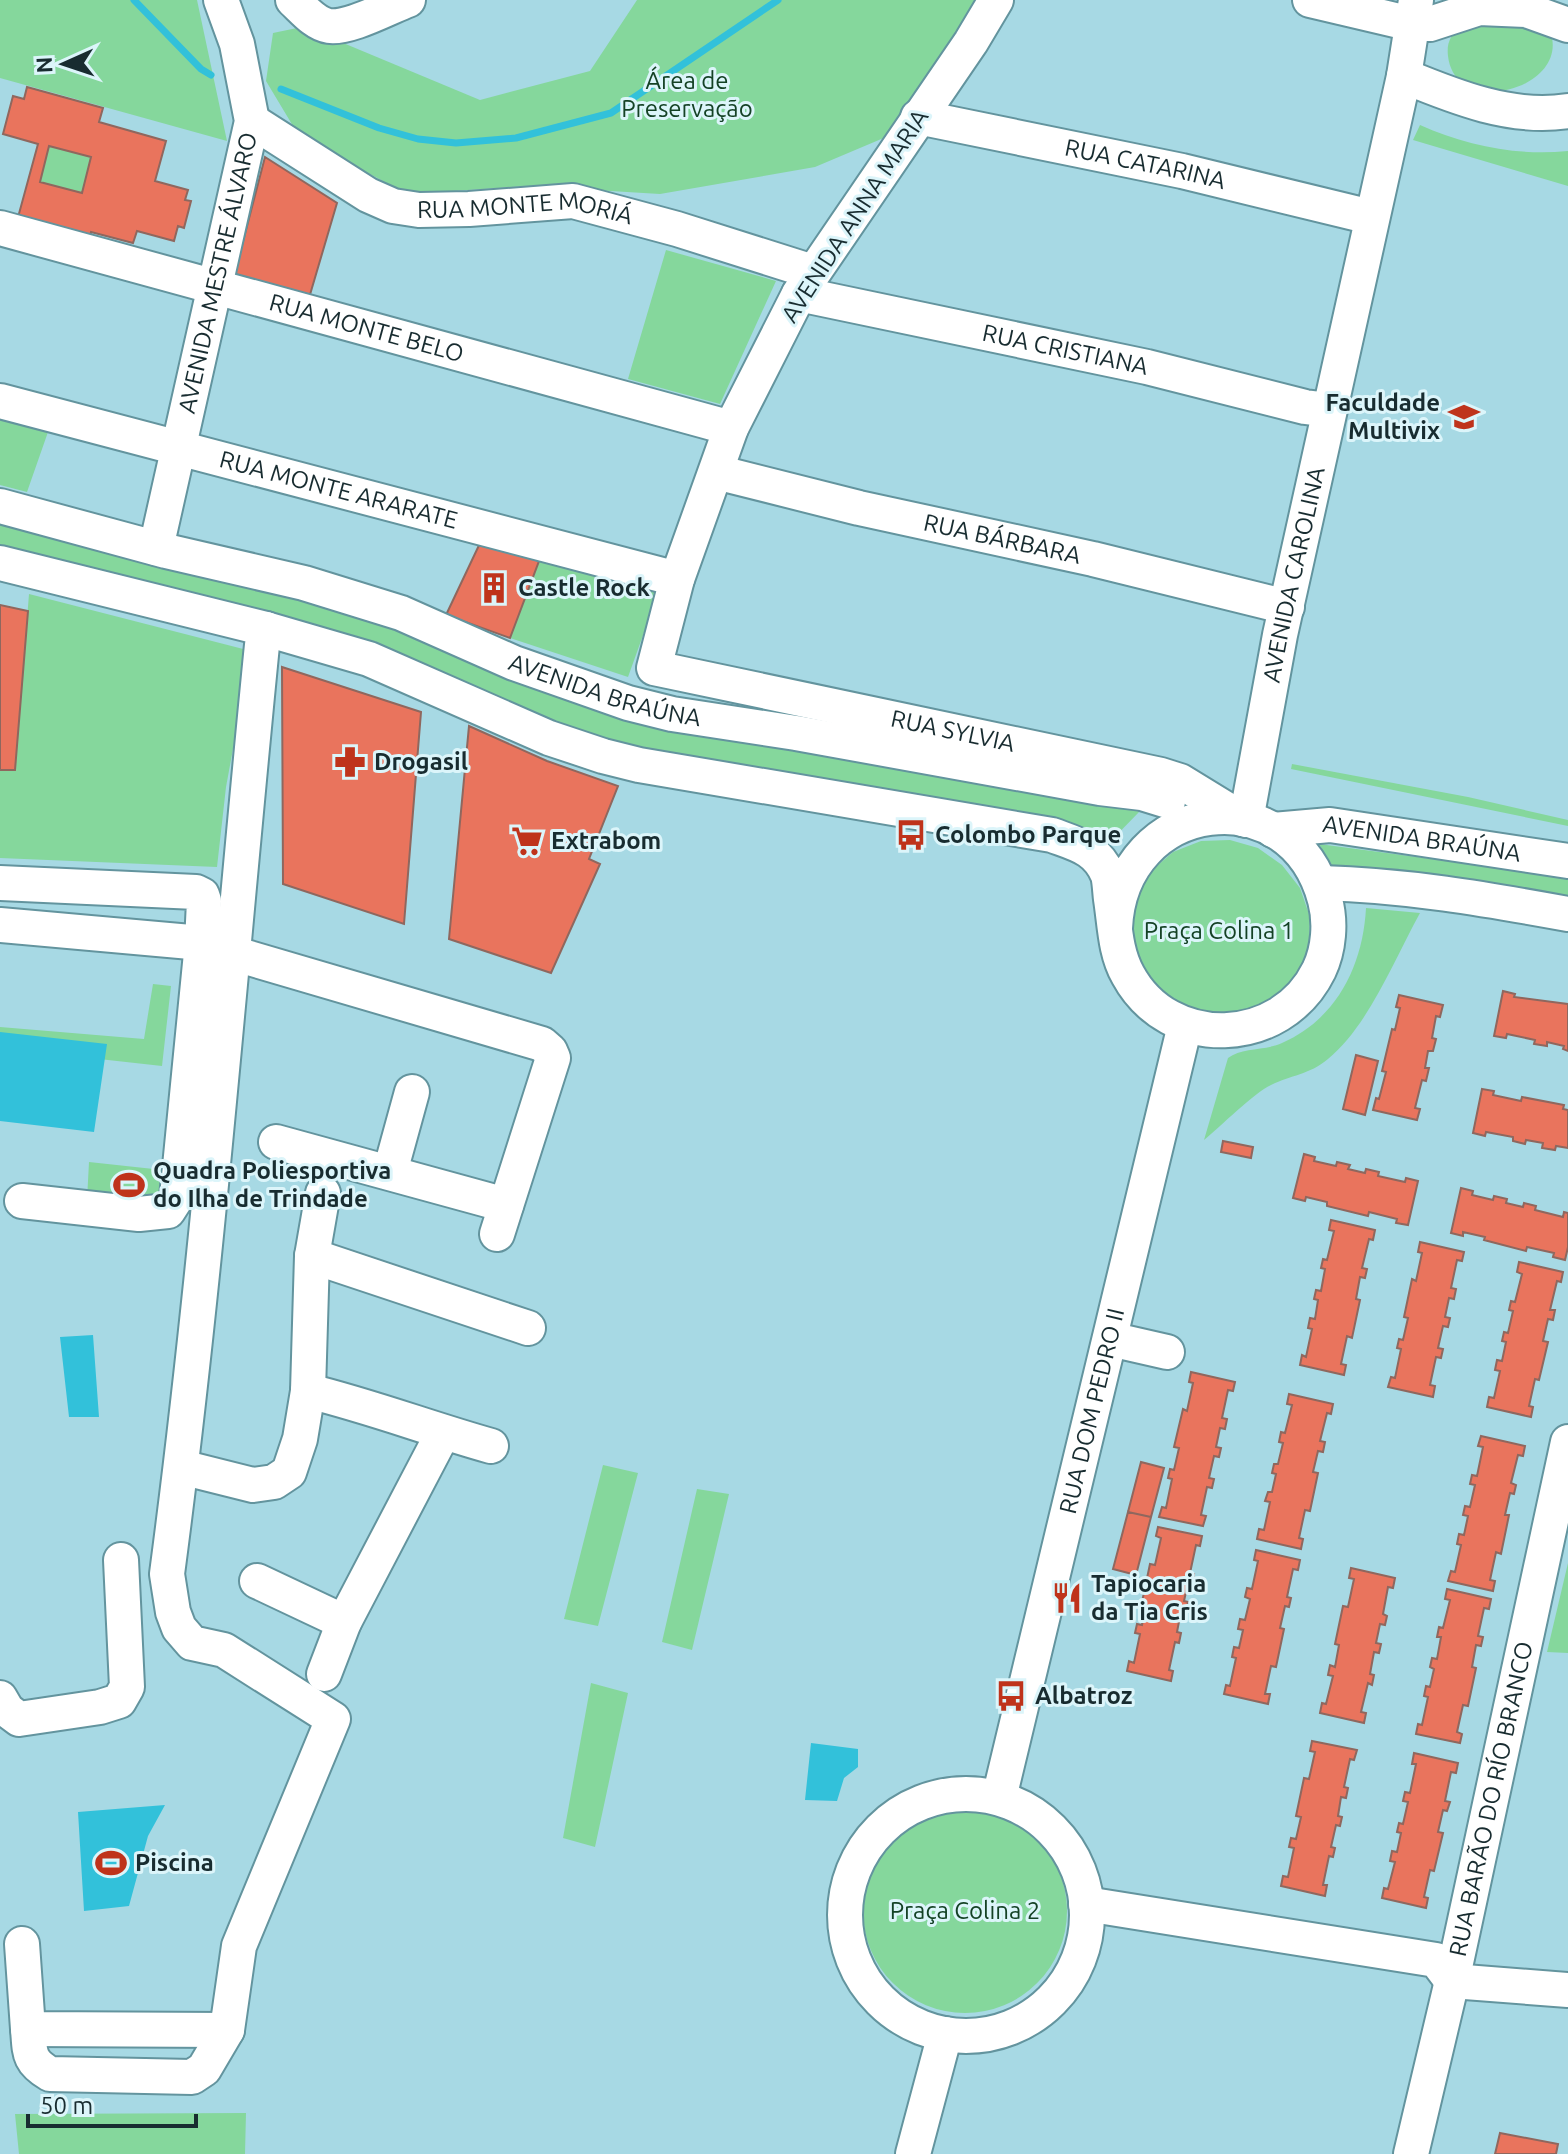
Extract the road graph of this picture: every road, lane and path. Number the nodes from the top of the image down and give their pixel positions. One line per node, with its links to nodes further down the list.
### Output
1 (221, 0): 11 (street, AVENIDA MESTRE ÁLVARO)
2 (293, 0): 3 (street)
3 (408, 0)
4 (996, 0): 10 (street, AVENIDA ANNA MARIA)
5 (1310, 0): 6 (street)
6 (1414, 12): 7 (street); 8 (street, AVENIDA CAROLINA)
7 (1568, 25)
8 (1404, 76): 9 (street); 12 (street, AVENIDA CAROLINA)
9 (1568, 111)
10 (918, 117): 12 (street, RUA CATARINA); 14 (street, AVENIDA ANNA MARIA)
11 (252, 121): 14 (street, RUA MONTE MORIÁ); 15 (street, AVENIDA MESTRE ÁLVARO)
12 (1371, 217): 17 (street, AVENIDA CAROLINA)
13 (0, 228): 15 (street, RUA MONTE BELO)
14 (806, 283): 17 (street, RUA CRISTIANA); 18 (street, AVENIDA ANNA MARIA)
15 (216, 286): 18 (street, RUA MONTE BELO); 19 (street, AVENIDA MESTRE ÁLVARO)
16 (0, 401): 19 (street, RUA MONTE ARARATE)
17 (1329, 410): 25 (street, AVENIDA CAROLINA)
18 (731, 428): 20 (street, AVENIDA ANNA MARIA)
19 (178, 446): 22 (street, AVENIDA MESTRE ÁLVARO); 24 (street, RUA MONTE ARARATE)
20 (716, 472): 24 (street, AVENIDA ANNA MARIA); 25 (street, RUA BÁRBARA)
21 (0, 506): 22 (street, AVENIDA BRAÚNA)
22 (156, 548): 28 (street, AVENIDA BRAÚNA)
23 (0, 563): 26 (street)
24 (677, 579): 27 (street, AVENIDA ANNA MARIA)
25 (1287, 607): 28 (street, AVENIDA CAROLINA)
26 (266, 629): 34 (street); 35 (street)
27 (654, 668): 28 (street, RUA SYLVIA)
28 (1247, 822): 29 (street, AVENIDA BRAÚNA); 31 (street); 34 (street)
29 (1568, 861)
30 (0, 883): 35 (street)
31 (1321, 883): 32 (street, AVENIDA BRAÚNA); 36 (street)
32 (1568, 914)
33 (0, 925): 35 (street)
34 (1115, 928): 36 (street)
35 (217, 948): 39 (street); 41 (street); 50 (street)
36 (1185, 1025): 44 (street, RUA DOM PEDRO II)
37 (412, 1092): 39 (street)
38 (276, 1142): 39 (street)
39 (390, 1172)
40 (323, 1193): 42 (street)
41 (22, 1201)
42 (312, 1256): 43 (street); 46 (street)
43 (528, 1328)
44 (1110, 1339): 45 (street); 56 (street, RUA DOM PEDRO II)
45 (1167, 1352)
46 (308, 1391): 47 (street); 50 (street)
47 (443, 1433): 49 (street); 53 (street)
48 (1568, 1442): 59 (street, RUA BARÃO DO RÍO BRANCO)
49 (491, 1446)
50 (181, 1467): 62 (street)
51 (121, 1560): 55 (street)
52 (257, 1581): 53 (street)
53 (344, 1622): 54 (street)
54 (324, 1674)
55 (0, 1698)
56 (999, 1798): 57 (street); 63 (street)
57 (1086, 1904): 59 (street); 63 (street)
58 (22, 1944): 61 (street)
59 (1452, 1981): 60 (street); 65 (street, RUA BARÃO DO RÍO BRANCO)
60 (1568, 1990)
61 (28, 2029): 62 (street); 62 (street)
62 (227, 2030)
63 (945, 2034): 64 (street)
64 (913, 2154)
65 (1411, 2154)

